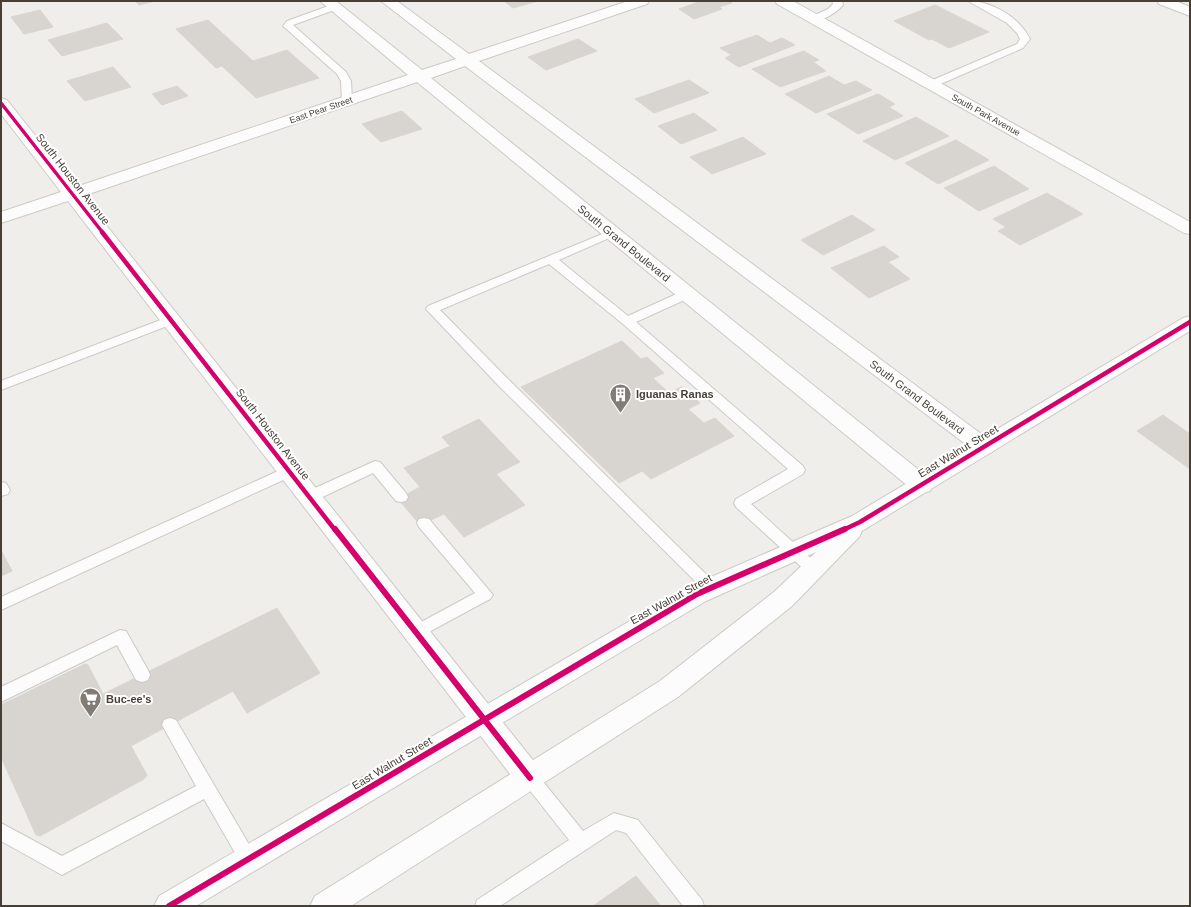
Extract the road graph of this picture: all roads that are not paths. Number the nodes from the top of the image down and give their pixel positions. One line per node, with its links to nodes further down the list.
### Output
1 (388, 1): 10 (street, South Grand Boulevard)
2 (642, 1): 10 (street, East Pear Street)
3 (782, 1): 9 (street, South Park Avenue)
4 (837, 1): 9 (lane)
5 (973, 1): 12 (lane)
6 (1164, 1): 8 (street)
7 (330, 4): 11 (street, South Grand Boulevard); 13 (lane)
8 (1190, 12)
9 (814, 18): 12 (street, South Park Avenue)
10 (467, 60): 11 (street, East Pear Street); 25 (street, South Grand Boulevard)
11 (420, 76): 13 (street, East Pear Street); 18 (street, South Grand Boulevard)
12 (932, 84): 17 (street, South Park Avenue)
13 (347, 101): 15 (street, East Pear Street)
14 (1, 103): 15 (street, South Houston Avenue)
15 (72, 194): 16 (street, East Pear Street); 21 (street, South Houston Avenue)
16 (1, 218)
17 (1190, 229)
18 (612, 233): 19 (lane); 20 (street, South Grand Boulevard)
19 (551, 259): 22 (lane); 36 (lane)
20 (687, 294): 22 (lane); 27 (street, South Grand Boulevard)
21 (171, 320): 24 (lane); 26 (street, South Houston Avenue)
22 (627, 322): 34 (lane)
23 (1190, 322): 25 (street, East Walnut Street)
24 (1, 386)
25 (984, 447): 27 (street, East Walnut Street)
26 (289, 471): 30 (street, South Houston Avenue); 37 (lane)
27 (922, 485): 32 (street, East Walnut Street)
28 (1, 487): 29 (lane)
29 (1, 491)
30 (309, 497): 31 (lane); 38 (street, South Houston Avenue)
31 (402, 497)
32 (860, 522): 34 (street, East Walnut Street); 35 (street, East Walnut Street)
33 (424, 523): 38 (lane)
34 (794, 551): 35 (lane); 36 (street, East Walnut Street)
35 (813, 569): 43 (street, East Walnut Street)
36 (711, 588): 41 (street, East Walnut Street)
37 (1, 604)
38 (416, 633): 41 (street, South Houston Avenue)
39 (142, 674): 40 (lane)
40 (1, 695)
41 (484, 720): 43 (street, South Houston Avenue); 47 (street, East Walnut Street)
42 (170, 725): 44 (lane)
43 (530, 778): 46 (lane); 49 (street, East Walnut Street)
44 (206, 789): 45 (lane); 47 (lane)
45 (1, 831)
46 (582, 843): 50 (lane); 51 (lane)
47 (248, 859): 48 (street, East Walnut Street)
48 (169, 906)
49 (325, 906)
50 (484, 906)
51 (695, 906)

